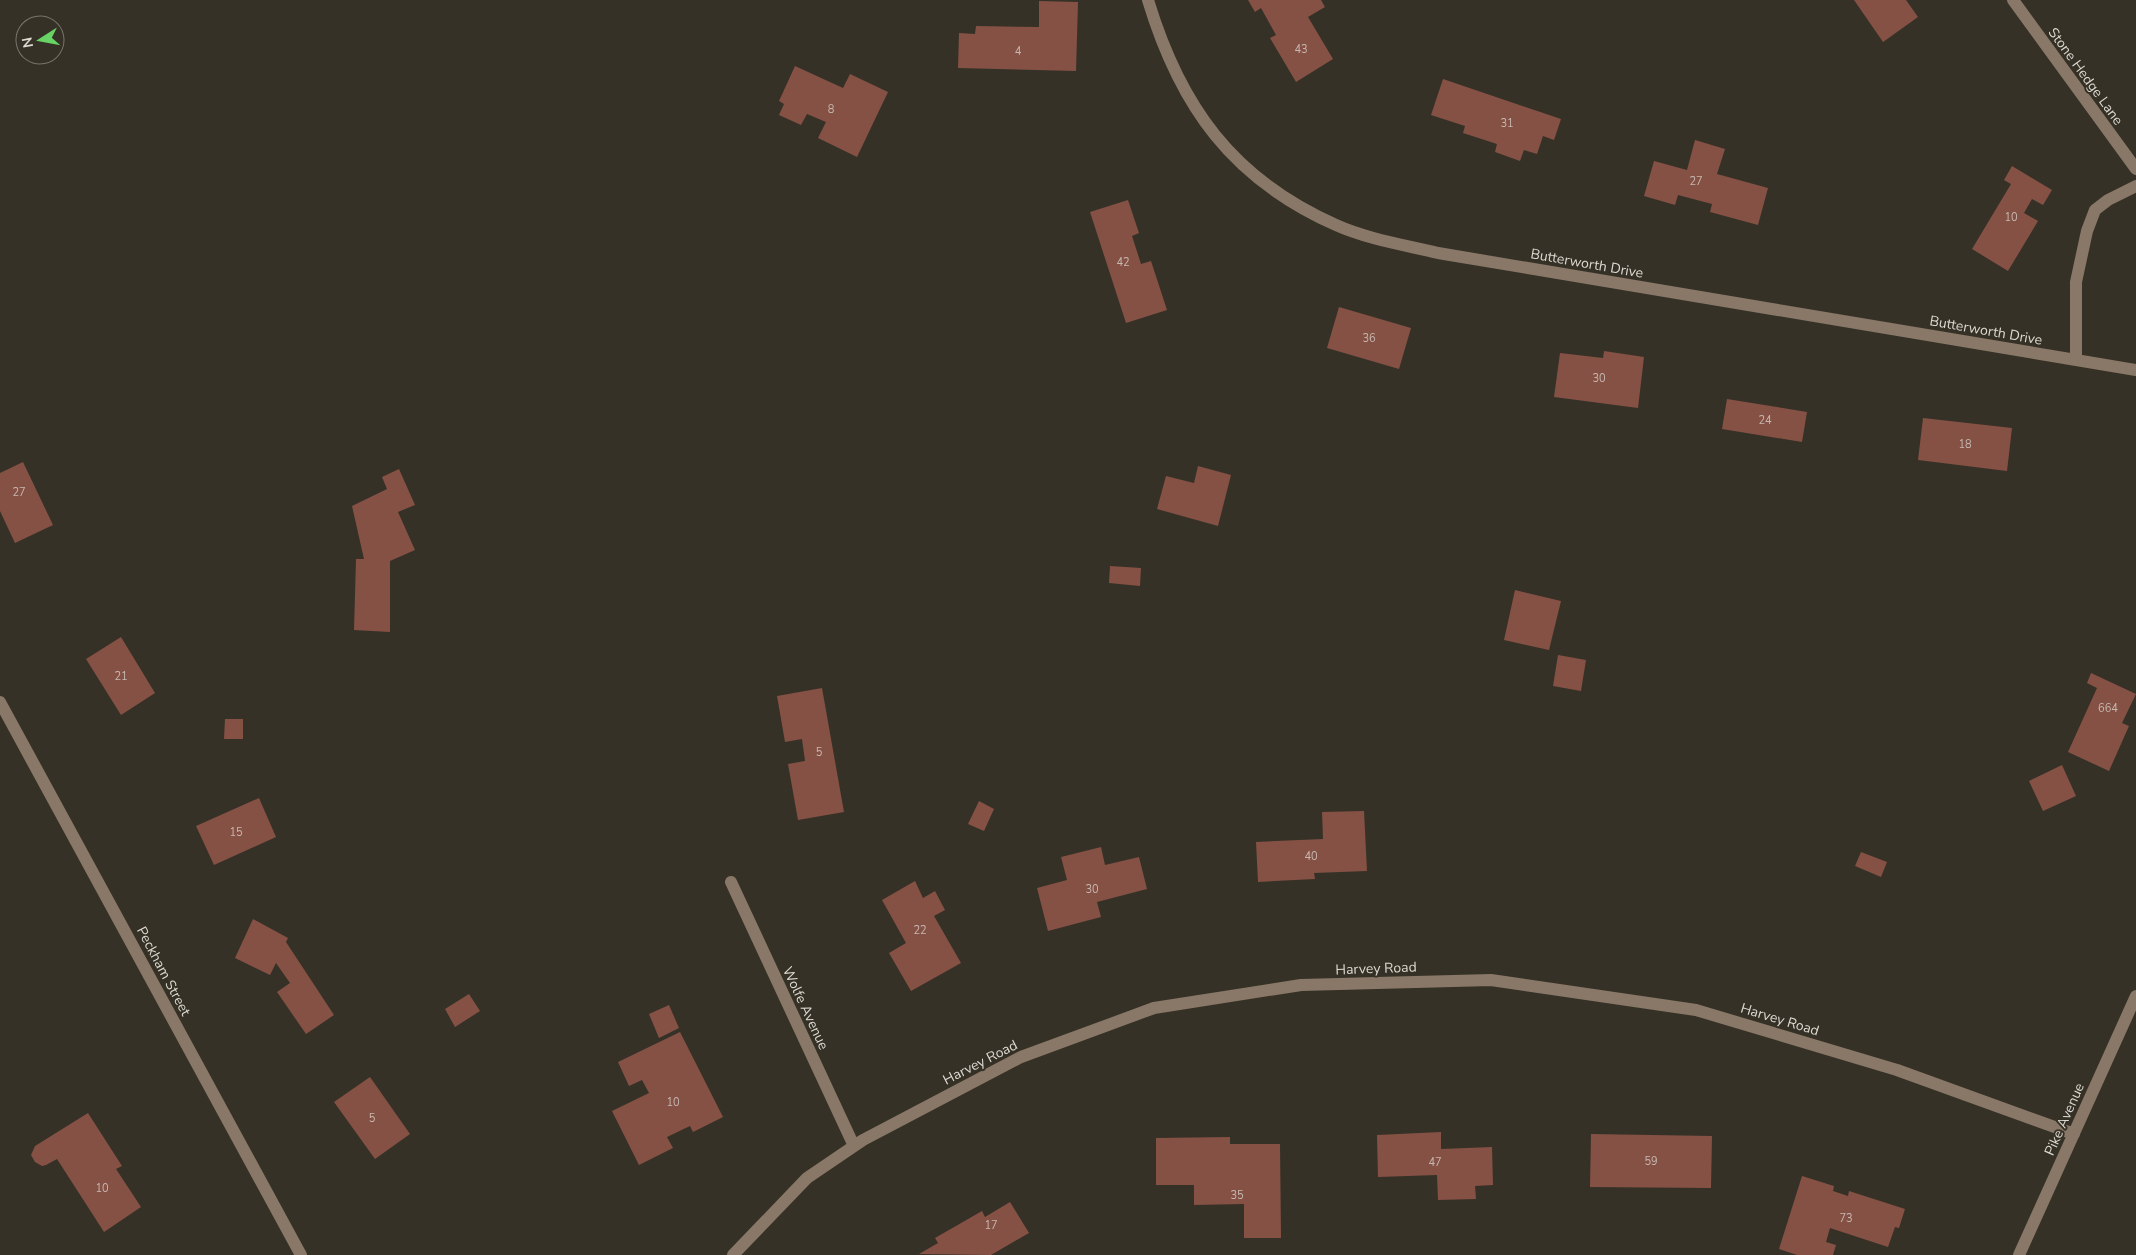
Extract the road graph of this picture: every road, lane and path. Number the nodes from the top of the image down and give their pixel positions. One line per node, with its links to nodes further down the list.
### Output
1 (1148, 0): 5 (street, Butterworth Drive)
2 (2013, 0): 3 (street, Stone Hedge Lane)
3 (2136, 169)
4 (2136, 186): 5 (street)
5 (2076, 360): 6 (street, Butterworth Drive)
6 (2136, 370)
7 (0, 702): 12 (street, Peckham Street)
8 (731, 882): 11 (street, Wolfe Avenue)
9 (2136, 996): 10 (street, Pike Avenue)
10 (2074, 1134): 11 (street, Harvey Road); 14 (street, Pike Avenue)
11 (854, 1146): 13 (street, Harvey Road)
12 (300, 1255)
13 (733, 1255)
14 (2019, 1255)

